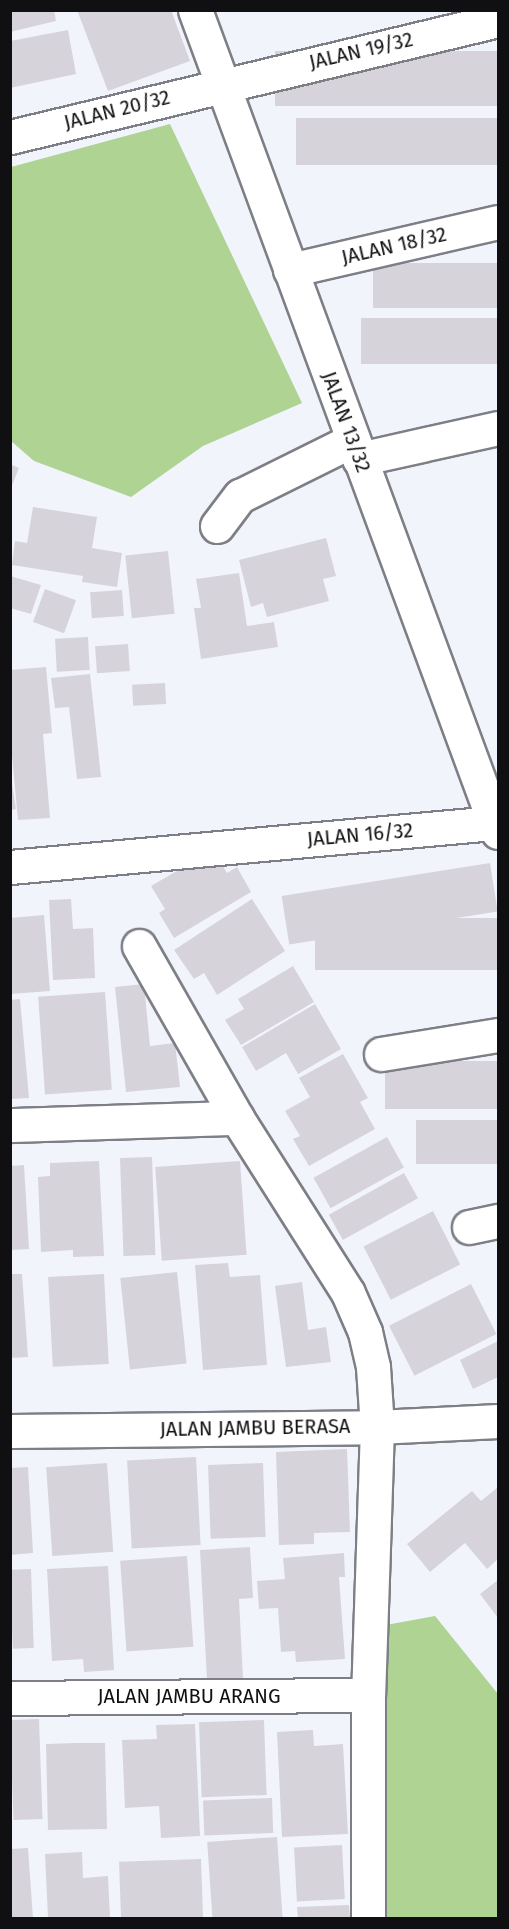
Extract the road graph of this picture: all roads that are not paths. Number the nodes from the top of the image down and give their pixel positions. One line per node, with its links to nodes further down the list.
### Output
1 (195, 10): 3 (street, JALAN 13/32)
2 (498, 20): 3 (street, JALAN 19/32)
3 (224, 83): 4 (street, JALAN 20/32); 6 (street, JALAN 13/32)
4 (10, 137)
5 (498, 222): 6 (street, JALAN 18/32)
6 (290, 270): 8 (street, JALAN 13/32)
7 (498, 428): 8 (street)
8 (356, 450): 9 (street); 10 (street, JALAN 13/32)
9 (217, 526)
10 (497, 828): 11 (street, JALAN 16/32)
11 (10, 867)
12 (139, 946): 15 (street)
13 (498, 1035): 14 (street)
14 (381, 1053)
15 (237, 1118): 16 (street); 18 (street)
16 (10, 1125)
17 (498, 1421): 18 (street, JALAN JAMBU BERASA)
18 (377, 1426): 19 (street, JALAN JAMBU BERASA); 20 (street)
19 (10, 1431)
20 (368, 1695): 21 (street, JALAN JAMBU ARANG); 22 (street)
21 (10, 1698)
22 (368, 1918)

